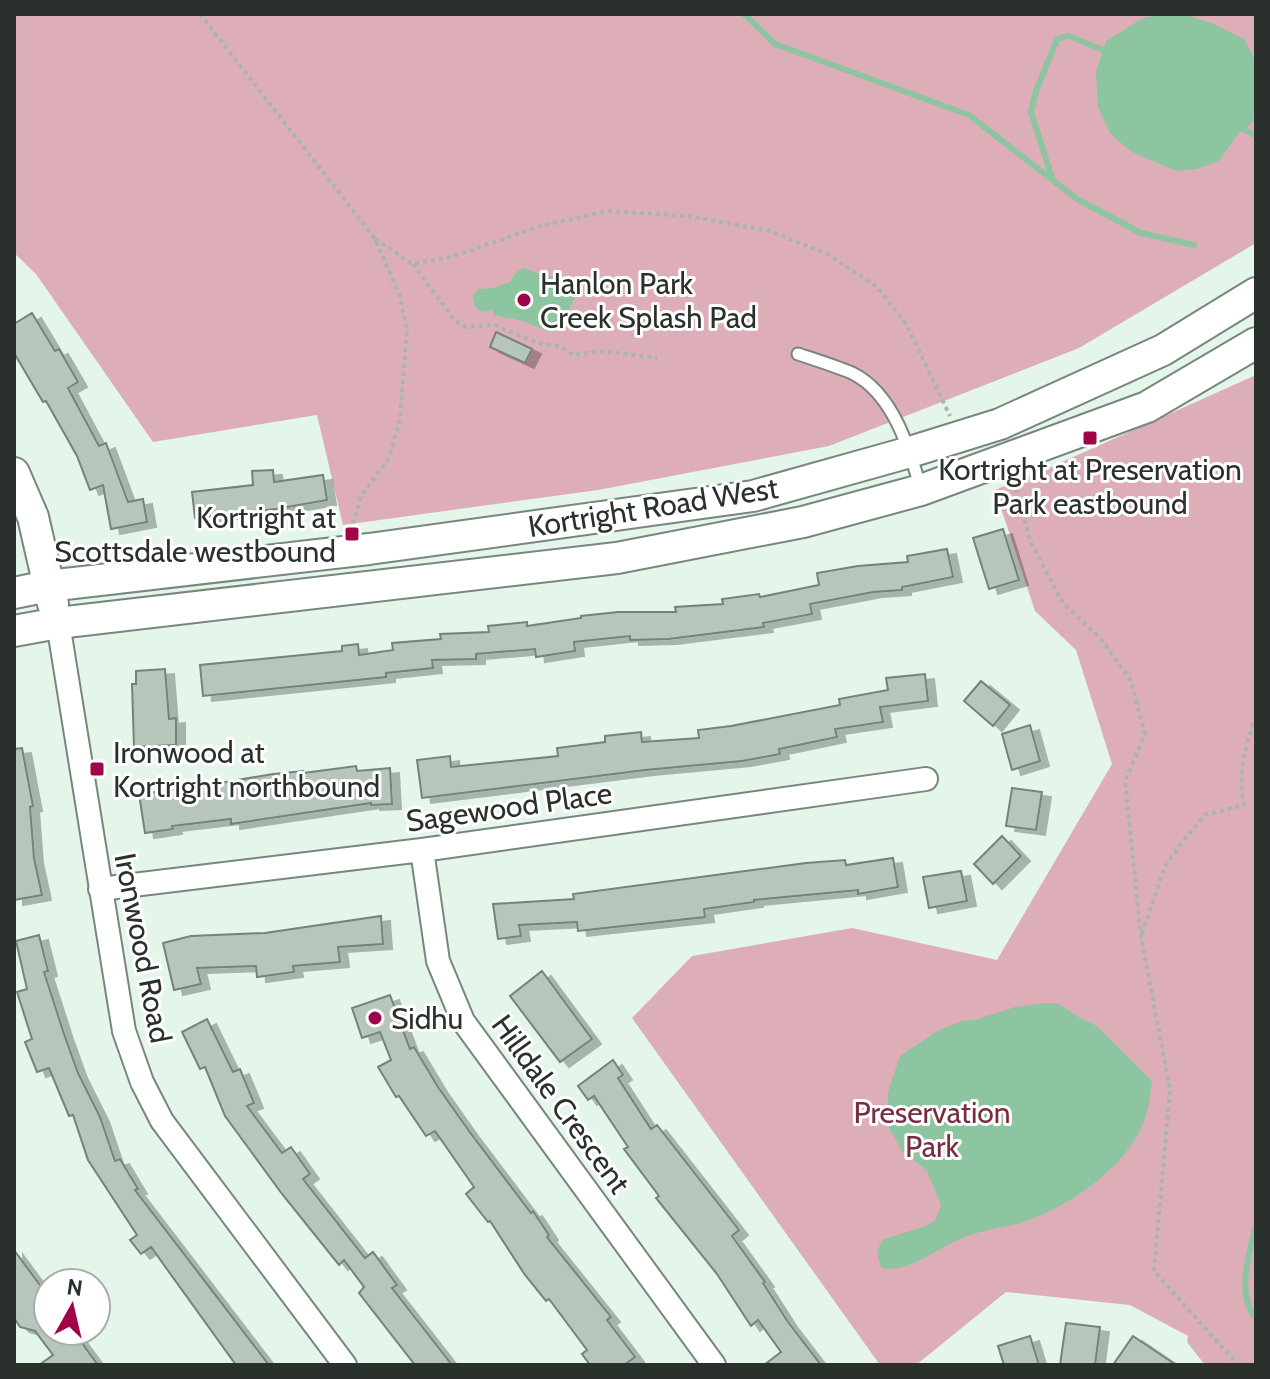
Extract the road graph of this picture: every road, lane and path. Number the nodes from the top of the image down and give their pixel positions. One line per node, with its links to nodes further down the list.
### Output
1 (200, 14): 2 (path)
2 (375, 239): 3 (path); 13 (path)
3 (412, 264): 7 (path); 8 (path)
4 (1256, 293): 9 (street, Kortright Road West)
5 (1256, 343): 12 (street, Kortright Road West)
6 (798, 354): 9 (lane)
7 (657, 358)
8 (951, 418)
9 (910, 452): 12 (lane); 14 (street, Kortright Road West)
10 (14, 473): 14 (street)
11 (1013, 479): 22 (path)
12 (921, 490): 16 (street, Kortright Road West)
13 (353, 523)
14 (48, 586): 15 (street, Kortright Road West); 16 (street)
15 (14, 593)
16 (58, 623): 17 (street, Kortright Road West); 21 (street, Ironwood Road)
17 (14, 631)
18 (1256, 715): 22 (path)
19 (926, 779): 20 (street, Sagewood Place)
20 (422, 850): 21 (street, Sagewood Place); 24 (street, Hilldale Crescent)
21 (100, 889): 23 (street, Ironwood Road)
22 (1141, 936): 25 (path)
23 (345, 1365)
24 (714, 1365)
25 (1238, 1365)

